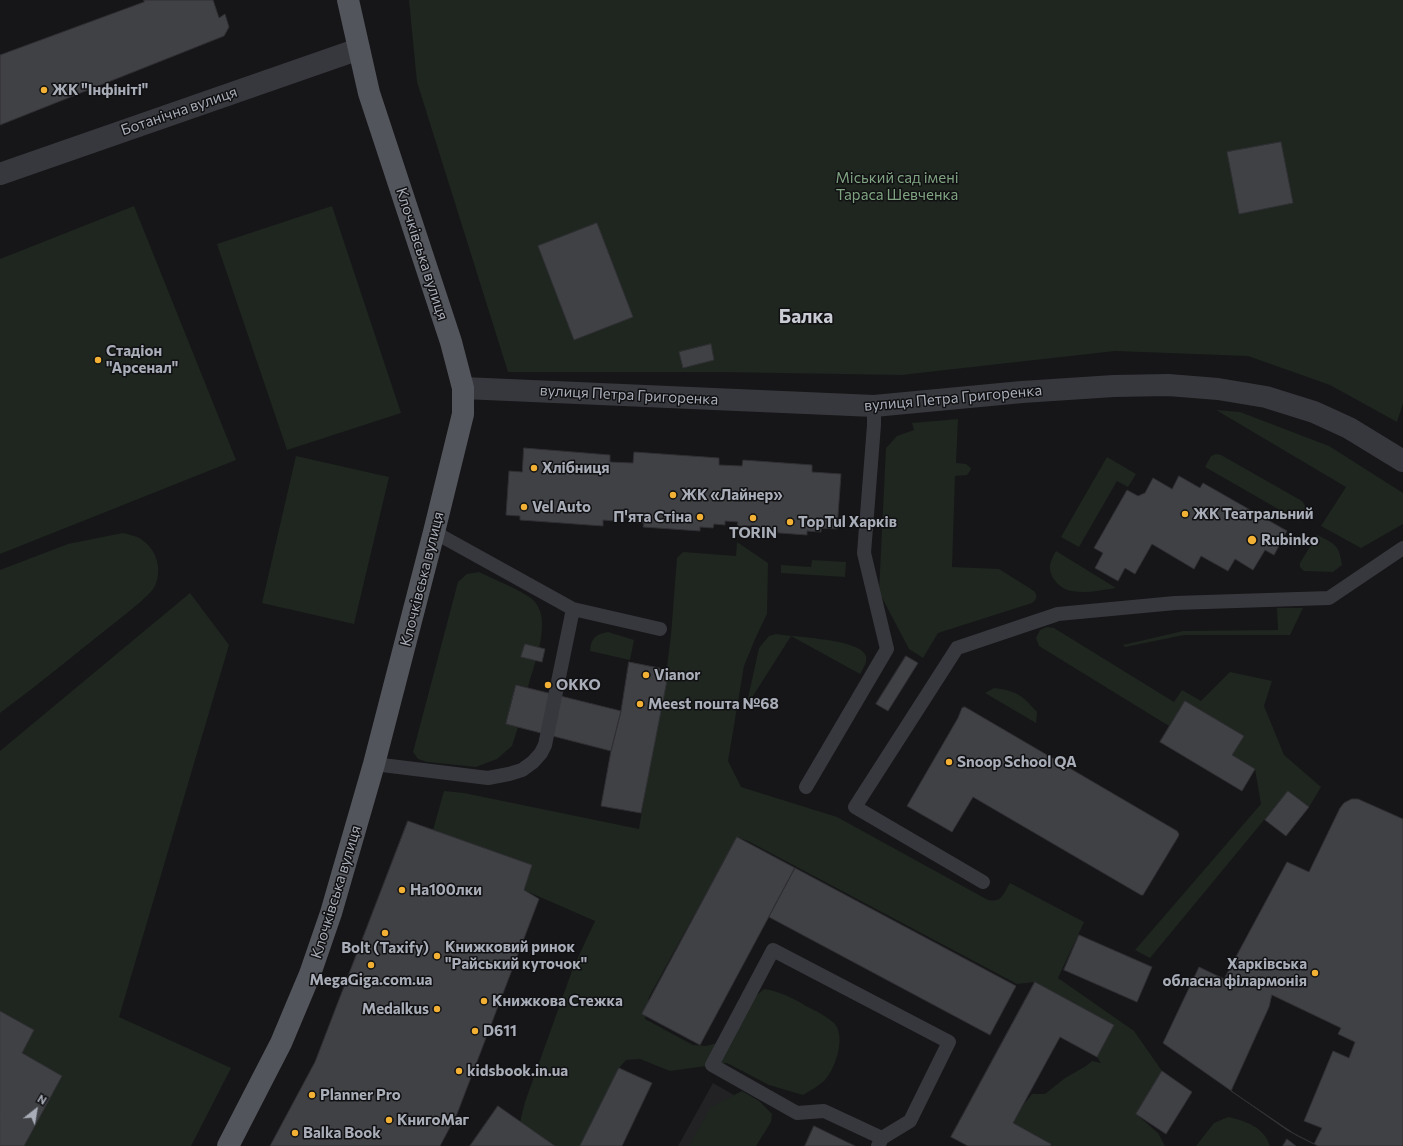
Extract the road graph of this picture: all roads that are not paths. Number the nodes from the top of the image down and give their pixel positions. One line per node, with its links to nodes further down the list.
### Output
1 (348, 0): 2 (main road, Клочківська вулиця)
2 (359, 49): 3 (street, Ботанічна вулиця); 4 (main road, Клочківська вулиця)
3 (0, 174)
4 (463, 388): 5 (street, вулиця Петра Григоренка); 7 (main road, Клочківська вулиця)
5 (874, 406): 6 (street, вулиця Петра Григоренка); 12 (lane)
6 (1403, 461)
7 (434, 532): 9 (lane); 11 (main road, Клочківська вулиця)
8 (1403, 548): 13 (lane)
9 (573, 609): 10 (lane); 11 (lane)
10 (660, 629)
11 (374, 764): 15 (main road, Клочківська вулиця)
12 (806, 787)
13 (983, 882)
14 (880, 1142): 14 (lane)
15 (228, 1146)

